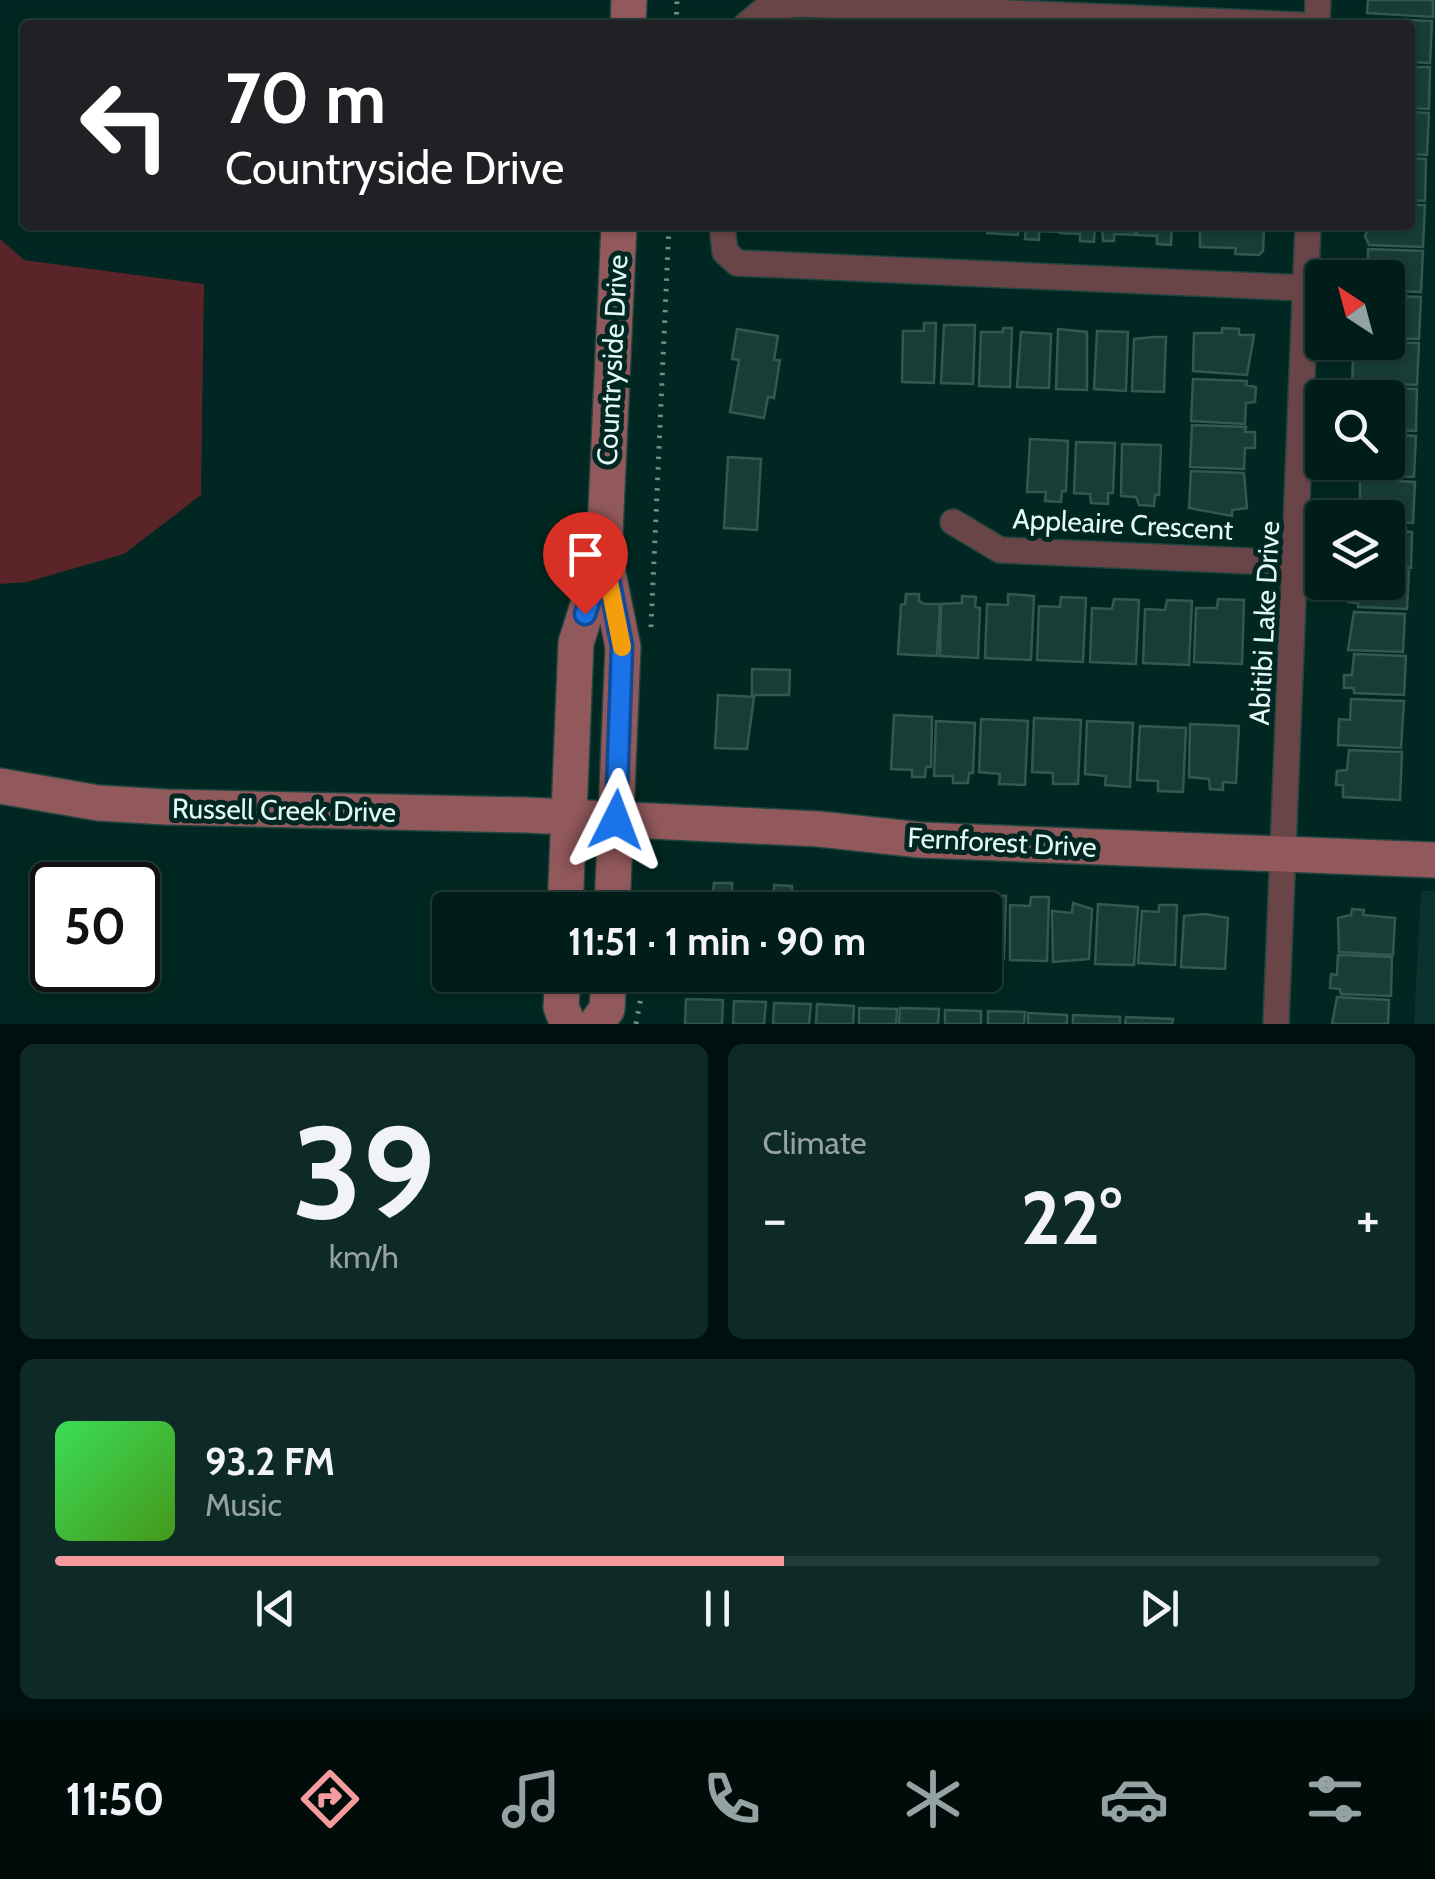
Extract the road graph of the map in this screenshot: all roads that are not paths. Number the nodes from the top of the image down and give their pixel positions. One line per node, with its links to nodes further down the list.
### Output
1 (752, 20): 2 (street)
2 (1180, 20)
3 (618, 230): 10 (street, Countryside Drive)
4 (723, 230): 7 (street)
5 (1308, 230): 6 (street, Abitibi Lake Drive)
6 (1307, 260)
7 (1305, 288)
8 (1305, 318): 11 (street, Abitibi Lake Drive)
9 (953, 522): 11 (street, Appleaire Crescent)
10 (604, 554): 13 (street, Countryside Drive); 14 (street, Countryside Drive)
11 (1297, 562): 15 (street, Abitibi Lake Drive)
12 (0, 786): 13 (street, Russell Creek Drive)
13 (569, 818): 14 (street, Fernforest Drive); 17 (street, Countryside Drive)
14 (616, 820): 15 (street, Fernforest Drive); 18 (street, Countryside Drive)
15 (1283, 856): 16 (street, Fernforest Drive); 23 (street, Abitibi Lake Drive)
16 (1435, 860)
17 (567, 892)
18 (613, 892)
19 (562, 992): 21 (street)
20 (608, 992): 22 (street)
21 (568, 1024)
22 (596, 1024)
23 (1276, 1024)

